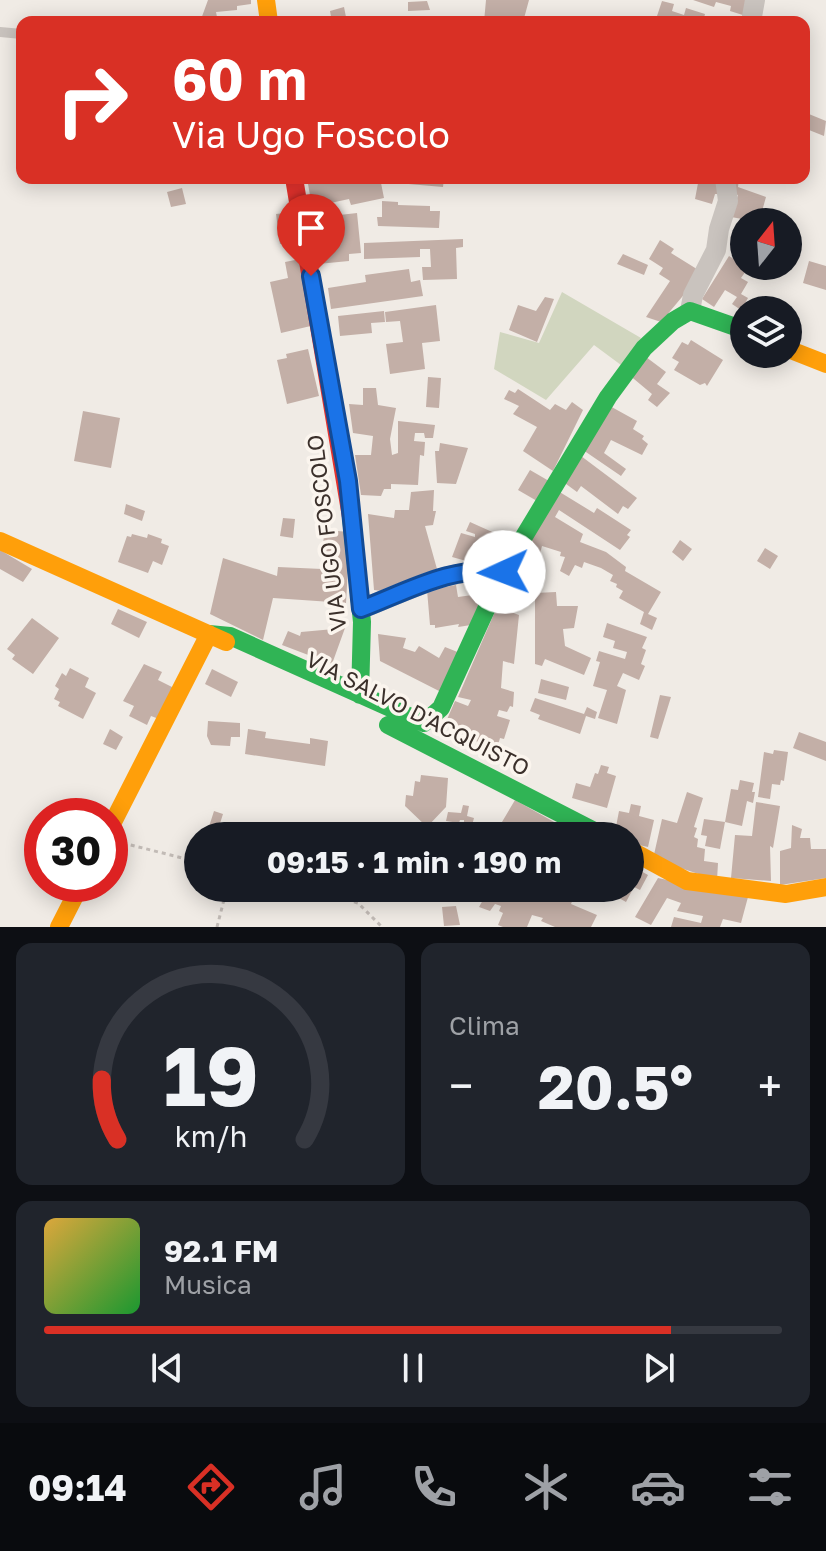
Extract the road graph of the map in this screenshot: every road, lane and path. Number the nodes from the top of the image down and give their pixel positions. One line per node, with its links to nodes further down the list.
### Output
1 (295, 184): 9 (street, VIA UGO FOSCOLO)
2 (726, 184): 3 (street)
3 (690, 311): 4 (street); 8 (street)
4 (730, 324)
5 (802, 355): 6 (street)
6 (826, 364)
7 (0, 541): 10 (street)
8 (504, 572): 9 (street); 12 (street)
9 (361, 609): 11 (street, VIA UGO FOSCOLO)
10 (209, 634): 11 (street); 13 (street); 14 (street, VIA SALVO D'ACQUISTO)
11 (360, 695): 12 (street)
12 (424, 723): 15 (street)
13 (128, 806)
14 (579, 822)
15 (589, 822)
16 (128, 846): 18 (path)
17 (644, 858): 19 (street)
18 (184, 859)
19 (826, 887)
20 (72, 902): 23 (street)
21 (223, 902): 24 (path)
22 (355, 902): 25 (path)
23 (59, 927)
24 (217, 927)
25 (382, 927)

